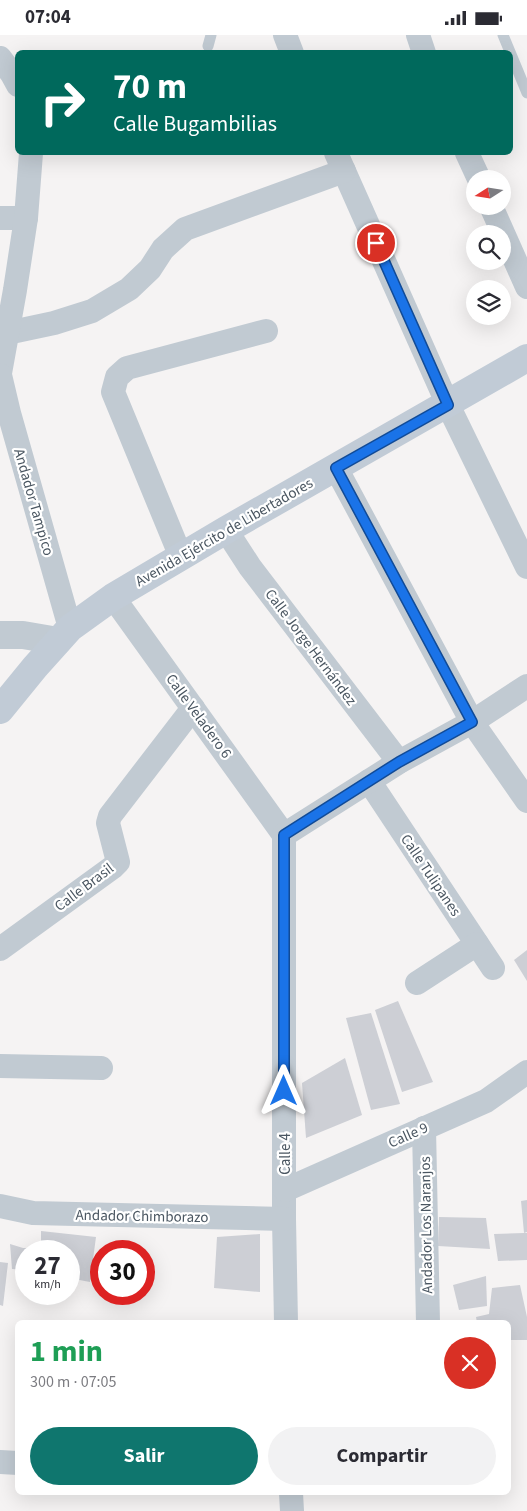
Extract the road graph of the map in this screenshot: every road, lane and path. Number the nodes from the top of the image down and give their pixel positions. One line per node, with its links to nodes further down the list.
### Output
1 (284, 35): 4 (street)
2 (418, 35): 5 (street)
3 (503, 35): 6 (lane)
4 (291, 50)
5 (423, 50)
6 (509, 50)
7 (0, 58): 9 (street)
8 (513, 59): 10 (lane)
9 (15, 80)
10 (527, 93)
11 (31, 155): 16 (street, Andador Tampico)
12 (468, 155): 14 (street)
13 (340, 162): 20 (street); 23 (street)
14 (474, 170)
15 (495, 215): 18 (street)
16 (26, 218): 17 (street); 20 (street, Andador Tampico)
17 (0, 219)
18 (527, 287)
19 (266, 331): 26 (street)
20 (7, 333): 22 (street, Andador Tampico)
21 (527, 358): 23 (main road, Avenida Ejército de Libertadores)
22 (0, 374): 29 (street, Andador Tampico)
23 (448, 405): 24 (main road, Avenida Ejército de Libertadores); 27 (street)
24 (336, 468): 25 (main road, Avenida Ejército de Libertadores); 34 (street)
25 (226, 530): 26 (main road, Avenida Ejército de Libertadores); 35 (street, Calle Jorge Hernández)
26 (181, 557): 28 (main road, Avenida Ejército de Libertadores)
27 (527, 567)
28 (113, 597): 29 (main road, Avenida Ejército de Libertadores); 32 (street, Calle Veladero 6)
29 (64, 634): 30 (street); 33 (main road, Avenida Ejército de Libertadores)
30 (0, 635)
31 (527, 686): 34 (street)
32 (193, 708): 38 (street, Calle Veladero 6); 40 (street, Calle Brasil)
33 (0, 710)
34 (472, 722): 35 (street); 37 (street)
35 (399, 762): 36 (street)
36 (369, 781): 38 (street); 39 (street, Calle Tulipanes)
37 (527, 801)
38 (284, 835): 47 (street, Calle 4)
39 (477, 944): 41 (street, Calle Tulipanes); 42 (street)
40 (0, 949)
41 (493, 968)
42 (417, 983)
43 (0, 1066): 44 (street)
44 (102, 1068)
45 (527, 1072): 46 (street, Calle 9)
46 (424, 1128): 47 (street, Calle 9); 51 (street, Andador Los Naranjos)
47 (285, 1189): 49 (street, Calle 4)
48 (0, 1206): 49 (street, Andador Chimborazo)
49 (284, 1219): 50 (street, Calle 4)
50 (286, 1320)
51 (428, 1320)
52 (0, 1462): 53 (street)
53 (15, 1463)
54 (291, 1495): 55 (street)
55 (292, 1511)

